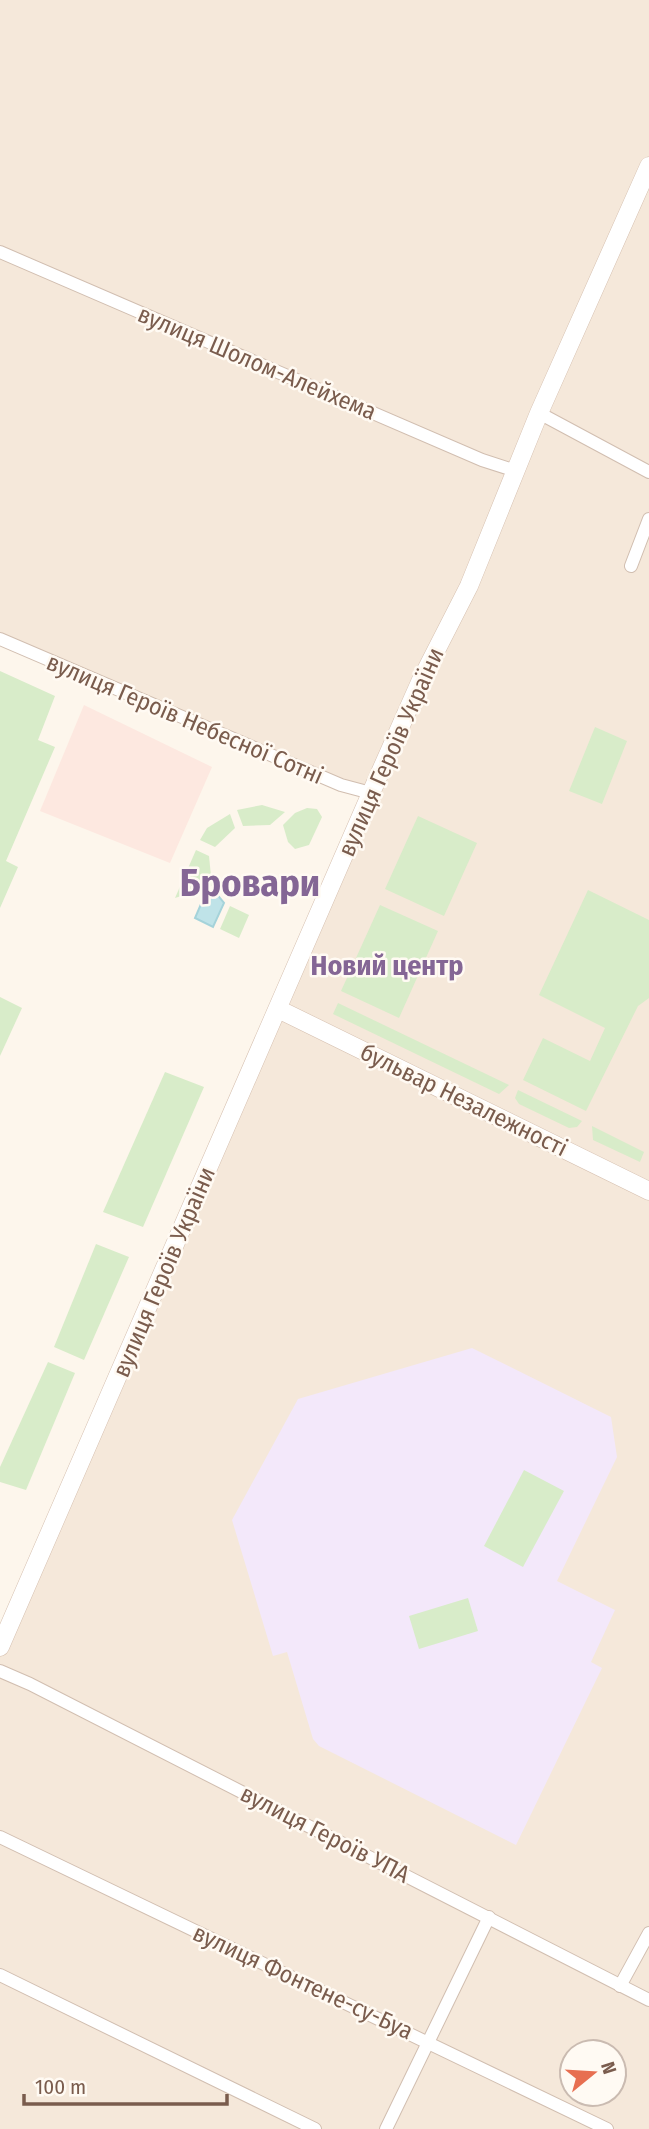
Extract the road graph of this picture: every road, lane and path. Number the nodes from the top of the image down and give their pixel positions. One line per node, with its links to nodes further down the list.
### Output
1 (649, 166): 3 (main road, вулиця Героїв України)
2 (0, 252): 4 (street, вулиця Шолом-Алейхема)
3 (539, 413): 4 (main road, вулиця Героїв України); 5 (street)
4 (516, 471): 9 (main road, вулиця Героїв України)
5 (649, 472)
6 (649, 519): 7 (street)
7 (631, 566)
8 (0, 639): 9 (street, вулиця Героїв Небесної Сотні)
9 (371, 793): 10 (main road, вулиця Героїв України)
10 (278, 1009): 11 (main road, бульвар Незалежності); 12 (main road, вулиця Героїв України)
11 (649, 1191)
12 (0, 1647)
13 (0, 1671): 15 (street, вулиця Героїв УПА)
14 (0, 1837): 20 (street, вулиця Фонтене-су-Буа)
15 (488, 1917): 18 (street, вулиця Героїв УПА); 20 (street)
16 (649, 1933): 18 (street)
17 (0, 1975): 21 (street)
18 (620, 1986): 19 (street, вулиця Героїв УПА)
19 (649, 2000)
20 (428, 2042): 22 (street); 23 (street, вулиця Фонтене-су-Буа)
21 (315, 2129)
22 (386, 2129)
23 (607, 2129)

